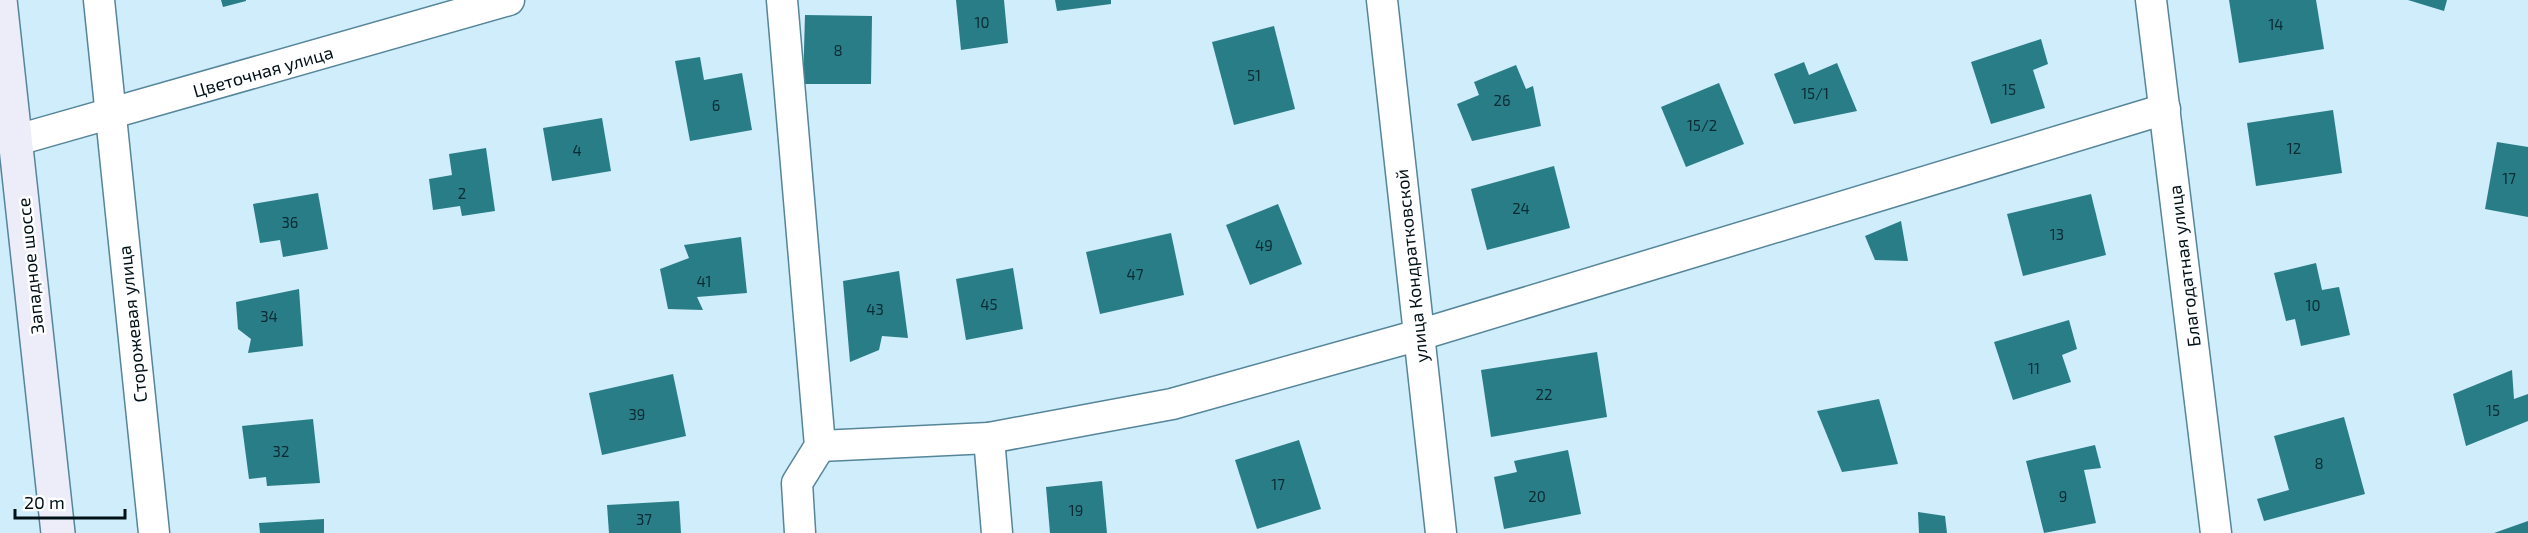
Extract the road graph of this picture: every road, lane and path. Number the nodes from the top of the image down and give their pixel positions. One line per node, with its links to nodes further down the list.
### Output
1 (0, 0): 9 (main road, Западное шоссе)
2 (99, 0): 8 (street, Сторожевая улица)
3 (509, 0): 8 (street, Цветочная улица)
4 (782, 0): 12 (street)
5 (1382, 0): 10 (street, улица Кондратковской)
6 (2151, 0): 7 (street, Благодатная улица)
7 (2165, 109): 10 (street); 18 (street, Благодатная улица)
8 (110, 115): 9 (street, Цветочная улица); 14 (street, Сторожевая улица)
9 (16, 140): 13 (main road, Западное шоссе)
10 (1419, 334): 11 (street); 17 (street, улица Кондратковской)
11 (989, 438): 12 (street); 16 (street)
12 (820, 446): 15 (street)
13 (58, 533)
14 (154, 533)
15 (800, 533)
16 (997, 533)
17 (1441, 533)
18 (2216, 533)

